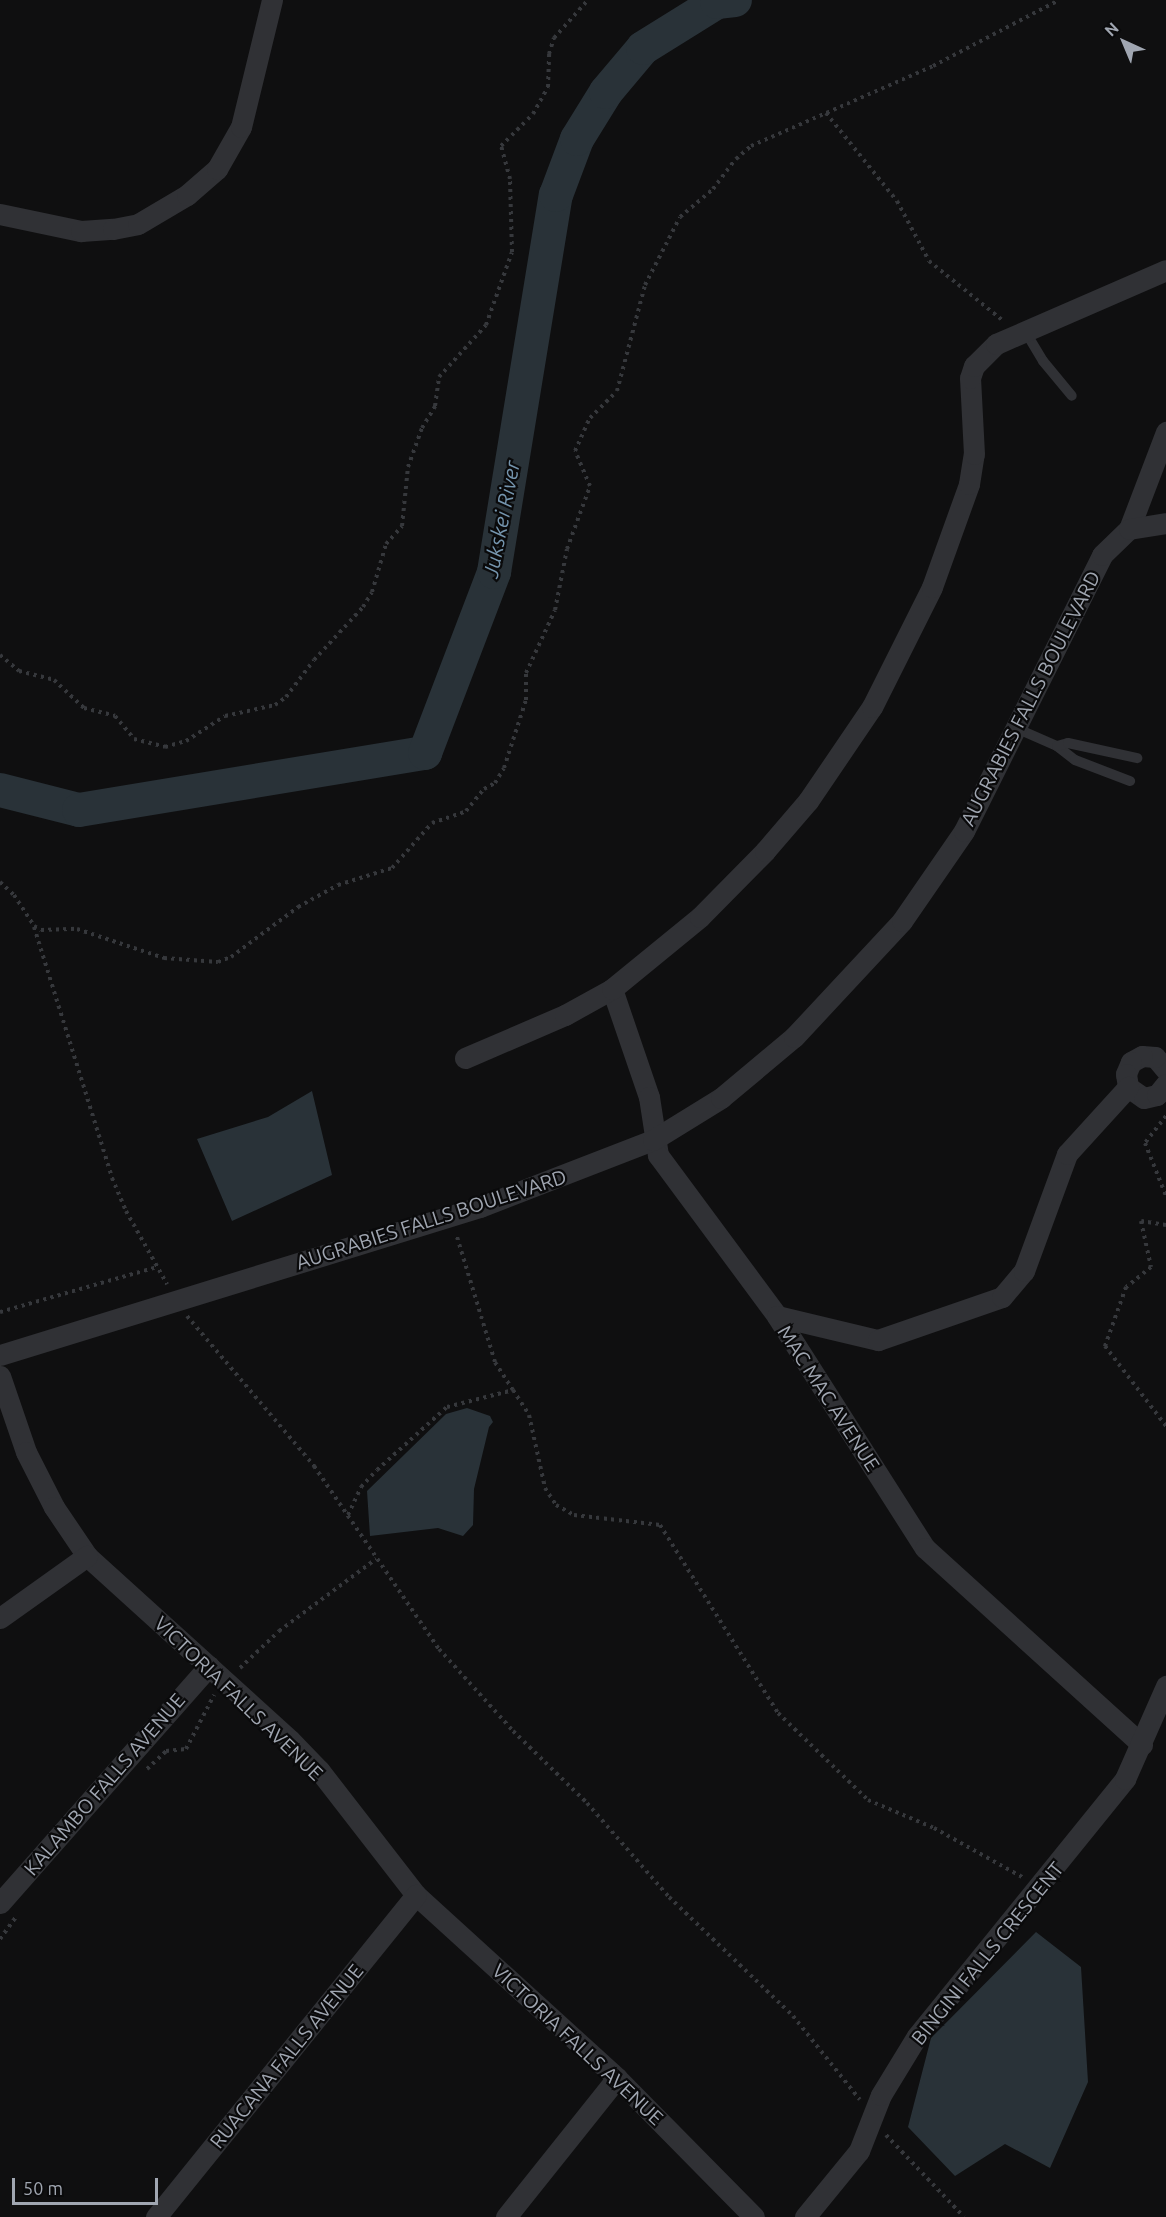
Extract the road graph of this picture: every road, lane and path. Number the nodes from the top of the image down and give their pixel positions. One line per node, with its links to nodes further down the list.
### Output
1 (272, 0): 5 (street)
2 (588, 0): 12 (path)
3 (1059, 0): 4 (path)
4 (826, 113): 7 (path); 18 (path)
5 (0, 214)
6 (1166, 270): 7 (street)
7 (1021, 333): 8 (lane); 19 (street)
8 (1072, 396)
9 (1166, 432): 11 (street)
10 (1166, 523): 11 (street)
11 (1129, 529): 13 (street, AUGRABIES FALLS BOULEVARD)
12 (0, 655)
13 (1018, 729): 14 (lane); 25 (street, AUGRABIES FALLS BOULEVARD)
14 (1057, 747): 15 (lane); 16 (lane)
15 (1137, 758)
16 (1130, 782)
17 (0, 882): 18 (path)
18 (34, 926): 29 (path)
19 (612, 989): 20 (street); 25 (street, MAC MAC AVENUE)
20 (465, 1058)
21 (1166, 1070): 23 (street)
22 (1166, 1084): 23 (street)
23 (1128, 1087): 32 (street)
24 (1166, 1116): 26 (path)
25 (653, 1140): 27 (street, AUGRABIES FALLS BOULEVARD); 32 (street, MAC MAC AVENUE)
26 (1166, 1196)
27 (450, 1216): 30 (street, AUGRABIES FALLS BOULEVARD); 35 (path)
28 (1166, 1225): 36 (path)
29 (157, 1267): 30 (path); 31 (path)
30 (177, 1299): 33 (street, AUGRABIES FALLS BOULEVARD); 37 (path)
31 (0, 1312)
32 (777, 1316): 45 (street, MAC MAC AVENUE)
33 (0, 1355)
34 (0, 1376): 38 (street, VICTORIA FALLS AVENUE)
35 (513, 1390): 37 (path); 47 (path)
36 (1166, 1426)
37 (348, 1515): 39 (path)
38 (87, 1556): 40 (street); 41 (street, VICTORIA FALLS AVENUE)
39 (376, 1559): 42 (path); 53 (path)
40 (0, 1618)
41 (209, 1666): 48 (street, VICTORIA FALLS AVENUE); 49 (street, KALAMBO FALLS AVENUE)
42 (231, 1677)
43 (1166, 1686): 45 (street, BINGINI FALLS CRESCENT)
44 (215, 1692): 46 (path)
45 (1142, 1745): 47 (street, BINGINI FALLS CRESCENT)
46 (145, 1771)
47 (1040, 1887): 53 (street, BINGINI FALLS CRESCENT)
48 (416, 1895): 52 (street, VICTORIA FALLS AVENUE); 54 (street, RUACANA FALLS AVENUE)
49 (0, 1903)
50 (21, 1911): 51 (path)
51 (0, 1940)
52 (617, 2078): 55 (street); 56 (street, VICTORIA FALLS AVENUE)
53 (873, 2118): 57 (street, BINGINI FALLS CRESCENT); 58 (path)
54 (156, 2217)
55 (506, 2217)
56 (754, 2217)
57 (805, 2217)
58 (964, 2217)

